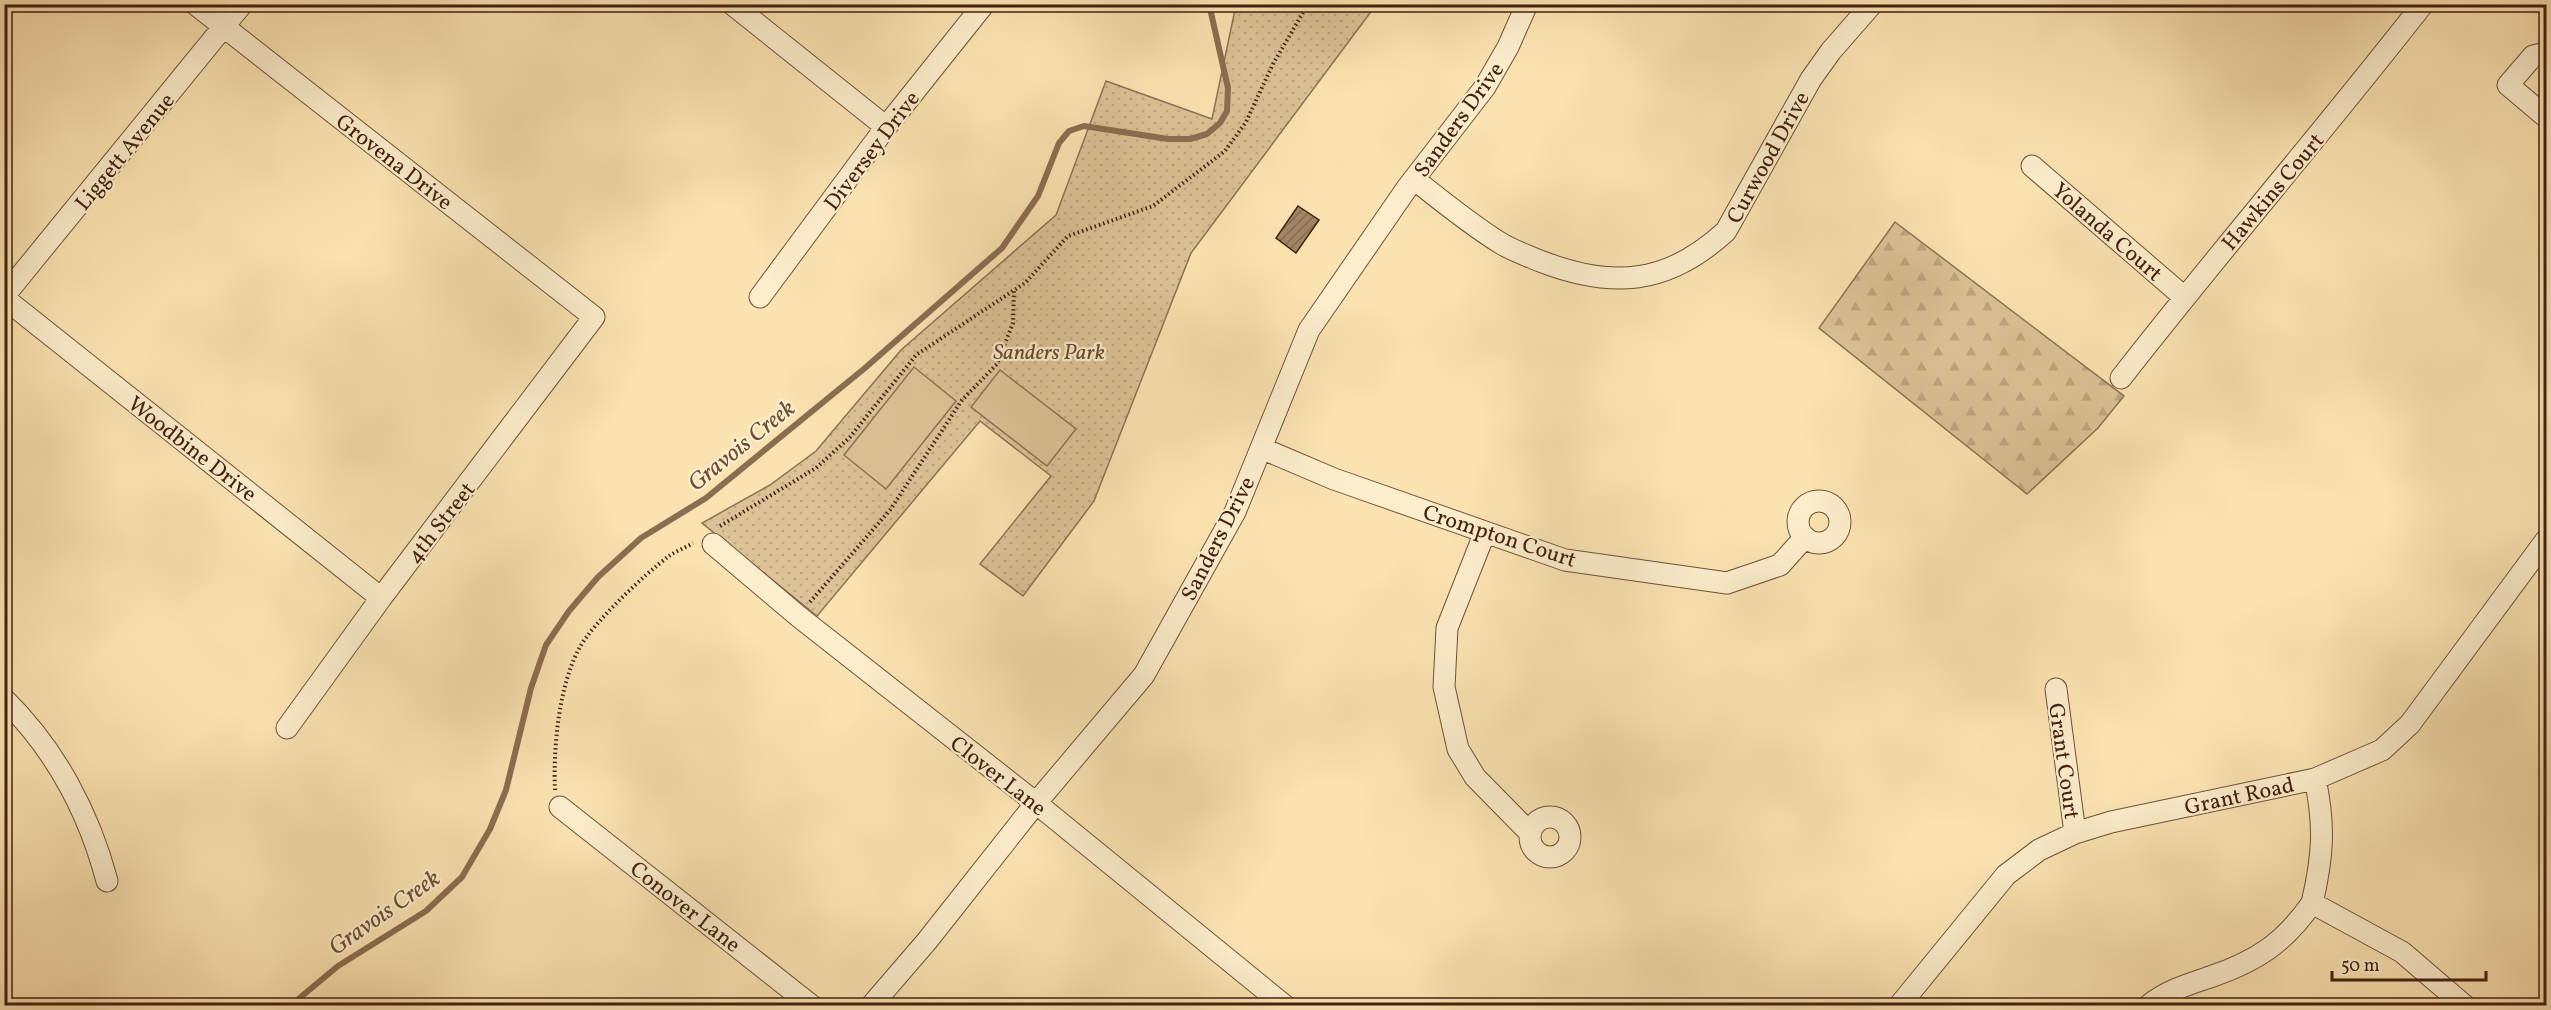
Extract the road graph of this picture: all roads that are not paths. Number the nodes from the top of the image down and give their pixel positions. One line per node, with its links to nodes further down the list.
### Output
1 (195, 4): 8 (street, Grovena Drive)
2 (242, 4): 8 (street, Liggett Avenue)
3 (732, 4): 11 (street)
4 (984, 4): 11 (street, Diversey Drive)
5 (1527, 4): 13 (street, Sanders Drive)
6 (1872, 4): 13 (street, Curwood Drive)
7 (2423, 4): 16 (street, Hawkins Court)
8 (224, 28): 14 (street, Liggett Avenue); 17 (street, Grovena Drive)
9 (2547, 53): 10 (street)
10 (2547, 117)
11 (886, 127): 15 (street, Diversey Drive)
12 (2032, 166): 16 (street, Yolanda Court)
13 (1414, 179): 19 (street, Sanders Drive)
14 (4, 297): 24 (street, Woodbine Drive)
15 (760, 297)
16 (2184, 297): 18 (street, Hawkins Court)
17 (594, 316): 24 (street, 4th Street)
18 (2121, 378)
19 (1261, 448): 20 (street, Crompton Court); 29 (street, Sanders Drive)
20 (1485, 532): 21 (street, Crompton Court); 31 (street)
21 (1805, 537)
22 (707, 539): 29 (street, Clover Lane)
23 (2547, 540): 28 (street, Grant Road)
24 (381, 598): 27 (street, 4th Street)
25 (2055, 689): 32 (street, Grant Court)
26 (4, 699): 33 (street)
27 (287, 728)
28 (2314, 779): 32 (street, Grant Road); 34 (street)
29 (1036, 803): 36 (street, Sanders Drive); 37 (street, Clover Lane)
30 (560, 807): 35 (street, Conover Lane)
31 (1530, 833)
32 (2075, 833): 38 (street, Grant Road)
33 (107, 880)
34 (2312, 903): 39 (street); 40 (street)
35 (812, 1005)
36 (871, 1005)
37 (1285, 1005)
38 (1899, 1005)
39 (2148, 1005)
40 (2465, 1005)

